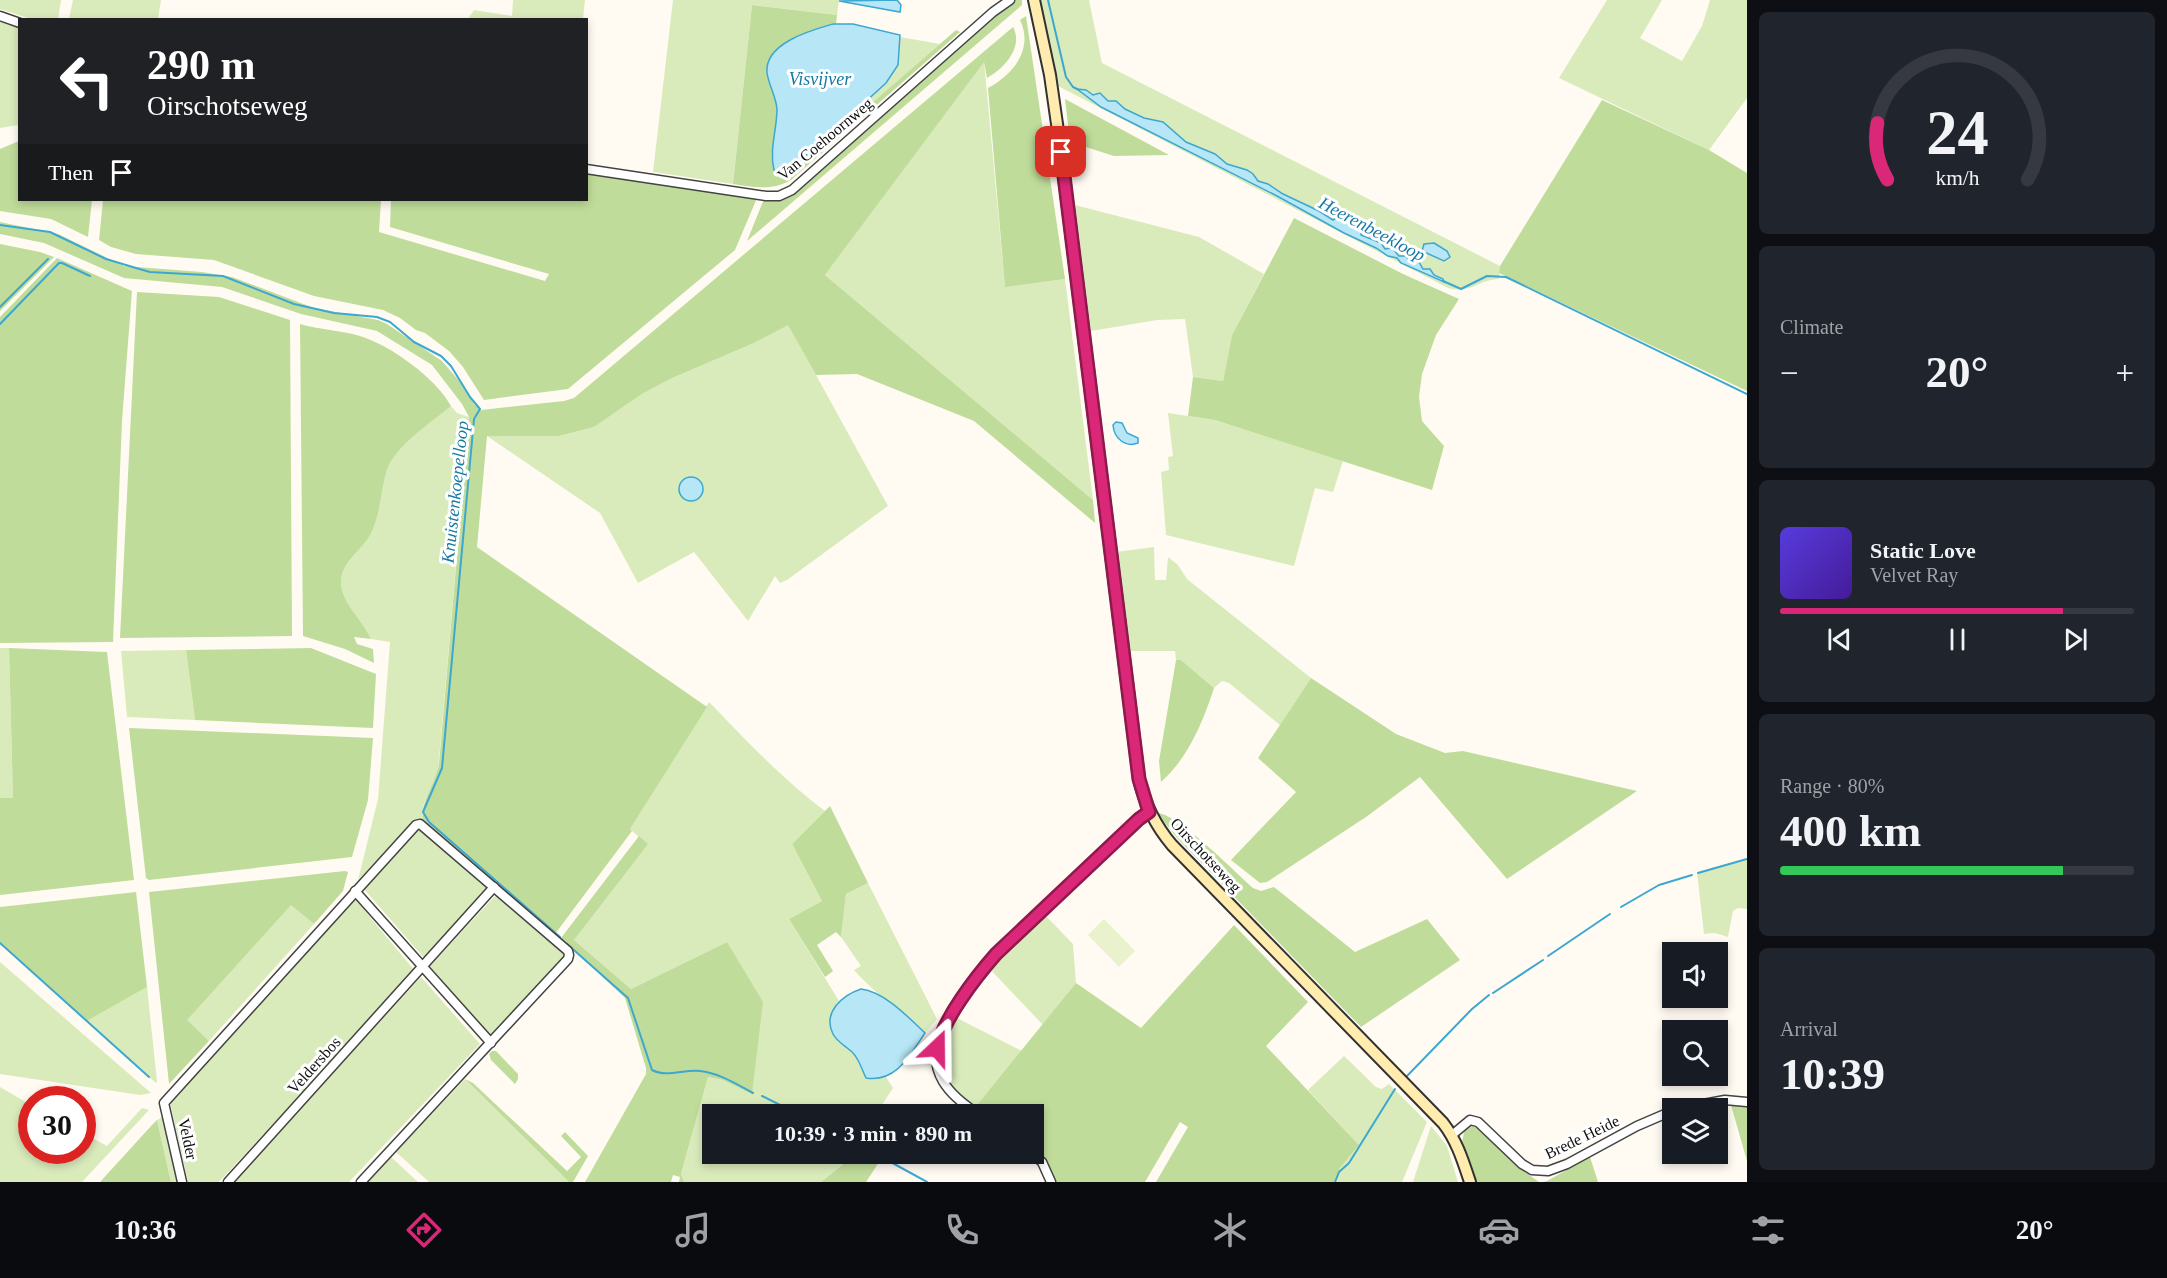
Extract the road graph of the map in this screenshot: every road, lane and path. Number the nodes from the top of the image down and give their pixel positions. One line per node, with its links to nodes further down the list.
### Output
1 (1010, 0): 5 (street, Van Coehoornweg)
2 (1034, 0): 6 (street, Oirschotseweg)
3 (0, 16): 4 (street)
4 (18, 22)
5 (588, 170)
6 (1149, 812): 7 (street); 16 (street, Oirschotseweg)
7 (1139, 819): 14 (street)
8 (494, 887): 9 (street); 10 (street, Veldersbos); 11 (street)
9 (355, 891): 10 (street); 18 (street, Velder)
10 (422, 968): 11 (street); 19 (street, Veldersbos)
11 (490, 1042): 20 (street)
12 (1728, 1100): 13 (street)
13 (1747, 1102)
14 (964, 1104)
15 (1662, 1115): 16 (street, Brede Heide)
16 (1452, 1135): 22 (street, Oirschotseweg)
17 (1043, 1164): 21 (street)
18 (182, 1182)
19 (228, 1182)
20 (361, 1182)
21 (1051, 1182)
22 (1470, 1182)

